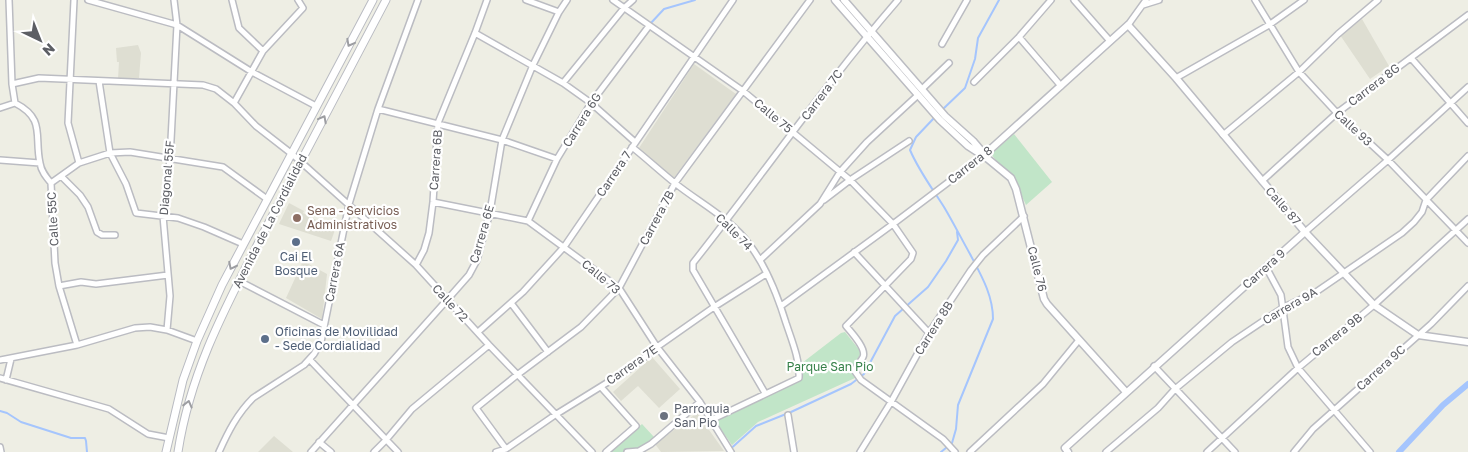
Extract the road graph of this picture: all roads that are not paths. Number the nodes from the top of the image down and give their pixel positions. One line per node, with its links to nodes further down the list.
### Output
1 (9, 0): 54 (street)
2 (74, 0): 48 (street)
3 (88, 0): 32 (street)
4 (174, 0): 32 (street, Diagonal 55F)
5 (232, 0): 41 (street)
6 (298, 0): 41 (street)
7 (373, 0): 63 (main road, Avenida de La Cordialidad, one-way to 63)
8 (386, 0): 82 (main road, Avenida de La Cordialidad, one-way to 8)
9 (418, 0): 65 (street, Carrera 6A)
10 (486, 0): 36 (street, Carrera 6B)
11 (526, 0): 30 (street)
12 (567, 0): 30 (street, Carrera 6E)
13 (613, 0): 29 (street, Calle 75)
14 (633, 0): 29 (street)
15 (733, 0): 42 (street, Carrera 7)
16 (810, 0): 57 (street, Carrera 7B)
17 (835, 0): 37 (street, Calle 76)
18 (844, 0): 37 (street, Calle 76)
19 (898, 0): 37 (street, Carrera 7C)
20 (967, 0): 40 (street)
21 (1051, 0): 38 (street)
22 (1074, 0): 39 (street)
23 (1146, 0): 28 (street, Carrera 8)
24 (1159, 0): 28 (street)
25 (1255, 0): 34 (street, Calle 93)
26 (1304, 0): 34 (street)
27 (1378, 0): 47 (street)
28 (1142, 6): 33 (street, Carrera 8)
29 (624, 8): 35 (street, Calle 75); 53 (street)
30 (559, 12): 45 (street, Carrera 6E)
31 (1468, 14): 43 (street, Carrera 8G)
32 (177, 25): 46 (street); 52 (street, Diagonal 55F)
33 (1128, 25): 39 (street, Carrera 8); 49 (street, Calle 87)
34 (1269, 25): 47 (street, Calle 93); 49 (street)
35 (649, 26): 42 (street, Calle 75); 62 (street, Carrera 6G)
36 (475, 33): 45 (street, Calle 74); 67 (street, Carrera 6B)
37 (869, 33): 58 (street, Calle 76); 69 (street, Carrera 7C)
38 (1019, 37): 51 (street); 55 (street)
39 (1110, 41): 55 (street, Carrera 8)
40 (942, 44)
41 (263, 51): 46 (street)
42 (694, 57): 57 (street, Calle 75); 73 (street, Carrera 7)
43 (1411, 58): 59 (street); 66 (street, Carrera 8G)
44 (949, 63): 58 (street)
45 (533, 65): 53 (street, Calle 74); 71 (street, Carrera 6E)
46 (252, 72): 61 (street); 63 (street)
47 (1299, 72): 66 (street, Calle 93); 70 (street)
48 (71, 78): 50 (street, Calle 72); 54 (street, Calle 72); 84 (street)
49 (1176, 78): 70 (street, Calle 87)
50 (99, 81): 52 (street, Calle 72); 74 (street)
51 (974, 82)
52 (173, 83): 61 (street, Calle 72); 78 (street, Diagonal 55F)
53 (563, 83): 62 (street, Calle 74)
54 (12, 84): 60 (street)
55 (1060, 86): 77 (street, Carrera 8)
56 (1468, 87): 59 (street, Carrera 9)
57 (743, 91): 69 (street, Calle 75); 90 (street, Carrera 7B)
58 (920, 92): 77 (street, Calle 76); 85 (street)
59 (1451, 102): 68 (street); 81 (street, Carrera 9)
60 (15, 103): 64 (street); 83 (street, Calle 55C)
61 (234, 103): 75 (street, Calle 72)
62 (591, 103): 73 (street, Calle 74); 79 (street, Carrera 6G)
63 (316, 106): 75 (main road, Avenida de La Cordialidad)
64 (0, 108)
65 (378, 109): 67 (street); 94 (street, Carrera 6A)
66 (1337, 113): 81 (street, Calle 93); 88 (street, Carrera 8G)
67 (438, 123): 71 (street); 93 (street, Carrera 6B)
68 (1468, 123)
69 (793, 133): 85 (street, Calle 75); 101 (street, Carrera 7C)
70 (1223, 136): 88 (street, Calle 87)
71 (502, 140): 79 (street); 96 (street, Carrera 6E)
72 (909, 141): 87 (street)
73 (634, 145): 90 (street, Calle 74); 108 (street, Carrera 7)
74 (110, 153): 78 (street); 84 (street); 98 (street)
75 (292, 154): 82 (street, Calle 72); 91 (main road, Avenida de La Cordialidad)
76 (1468, 156): 92 (street, Carrera 9A)
77 (985, 157): 97 (street, Calle 76); 102 (street, Carrera 8)
78 (170, 159): 91 (street); 98 (street, Diagonal 55F)
79 (557, 159): 100 (street, Carrera 6G)
80 (0, 160): 83 (street)
81 (1388, 160): 92 (street, Calle 93); 104 (street, Carrera 9)
82 (300, 162): 94 (street, Calle 72); 116 (main road, Avenida de La Cordialidad)
83 (40, 163): 89 (street, Calle 55C)
84 (80, 163): 86 (street)
85 (840, 172): 87 (street, Calle 75); 95 (street)
86 (62, 177): 89 (street); 105 (street)
87 (850, 180): 95 (street); 102 (street, Calle 75)
88 (1262, 182): 104 (street, Calle 87)
89 (51, 183): 118 (street, Calle 55C)
90 (675, 183): 101 (street, Calle 74); 120 (street, Carrera 7B)
91 (267, 199): 107 (main road, Avenida de La Cordialidad)
92 (1426, 200): 103 (street, Calle 93); 113 (street, Carrera 9A)
93 (433, 202): 96 (street, Calle 73); 111 (street, Carrera 6B)
94 (349, 204): 111 (street, Calle 72); 127 (street, Carrera 6A)
95 (820, 204): 110 (street)
96 (490, 212): 100 (street, Calle 73); 121 (street, Carrera 6E)
97 (1024, 215): 130 (street, Carrera 8B); 132 (street, Calle 76)
98 (163, 216): 107 (street); 115 (street, Diagonal 55F)
99 (1468, 219): 103 (street, Carrera 9B)
100 (528, 221): 108 (street, Calle 73)
101 (727, 221): 110 (street, Calle 74); 125 (street, Carrera 7C)
102 (893, 224): 109 (street, Carrera 8); 117 (street, Calle 75)
103 (1457, 230): 106 (street, Calle 93); 123 (street, Carrera 9B)
104 (1305, 232): 112 (street, Carrera 9); 113 (street, Calle 87)
105 (116, 234)
106 (1468, 243)
107 (243, 244): 133 (main road, Avenida de La Cordialidad, one-way to 133)
108 (564, 247): 120 (street, Calle 73); 122 (street, Carrera 7)
109 (854, 252): 117 (street); 124 (street, Carrera 8)
110 (760, 260): 114 (street, Calle 74)
111 (416, 265): 121 (street, Calle 72)
112 (1266, 267): 126 (street); 143 (street, Carrera 9)
113 (1344, 273): 123 (street, Calle 87); 126 (street, Carrera 9A)
114 (766, 274): 124 (street, Calle 74); 125 (street, Carrera 7E)
115 (168, 275): 118 (street); 128 (street, Diagonal 55F)
116 (239, 280): 127 (street); 168 (main road, Avenida de La Cordialidad, one-way to 116)
117 (885, 285): 130 (street); 152 (street)
118 (59, 286): 135 (street, Calle 55C)
119 (1468, 286): 131 (street, Carrera 9C)
120 (619, 288): 137 (street, Calle 73); 138 (street, Carrera 7B)
121 (447, 300): 129 (street, Calle 72); 153 (street, Carrera 6E)
122 (511, 303): 129 (street, Carrera 7); 138 (street)
123 (1374, 305): 131 (street, Calle 87); 144 (street, Carrera 9B)
124 (781, 306): 150 (street, Calle 74)
125 (714, 307): 137 (street, Carrera 7E); 150 (street)
126 (1284, 307): 144 (street); 148 (street, Carrera 9A)
127 (324, 325): 142 (street, Carrera 6A)
128 (167, 330): 133 (street); 135 (street)
129 (478, 332): 136 (street, Calle 72)
130 (929, 333): 152 (street, Carrera 8B)
131 (1418, 335): 134 (street, Calle 87); 154 (street, Carrera 9C)
132 (1079, 340): 149 (street, Calle 76); 181 (street)
133 (197, 341): 158 (main road, Avenida de La Cordialidad)
134 (1468, 342)
135 (77, 345): 140 (street)
136 (489, 345): 145 (street, Calle 72); 160 (street)
137 (657, 348): 147 (street, Carrera 7E); 151 (street, Calle 73)
138 (548, 352): 145 (street, Carrera 7B)
139 (0, 356): 141 (street)
140 (11, 358): 141 (street); 146 (street)
141 (0, 360)
142 (310, 360): 153 (street); 169 (street, Carrera 6A)
143 (1154, 366): 148 (street); 149 (street, Carrera 9)
144 (1298, 368): 154 (street); 159 (street, Carrera 9B)
145 (517, 375): 155 (street, Calle 72); 163 (street, Carrera 7B)
146 (3, 379): 158 (street)
147 (601, 386): 155 (street, Carrera 7E); 176 (street)
148 (1175, 389): 159 (street); 182 (street, Carrera 9A)
149 (1126, 392): 165 (street, Carrera 9)
150 (765, 393): 157 (street)
151 (700, 402): 157 (street, Calle 73); 177 (street)
152 (891, 402): 179 (street, Carrera 8B); 180 (street)
153 (353, 404): 160 (street); 161 (street, Carrera 6E)
154 (1334, 410): 185 (street, Carrera 9C); 186 (street)
155 (555, 415): 163 (street, Carrera 7E); 175 (street, Calle 72)
156 (788, 415): 178 (street)
157 (711, 420): 164 (street, Calle 73)
158 (169, 438): 167 (main road, Avenida de La Cordialidad)
159 (1222, 438): 183 (street, Carrera 9B); 184 (street)
160 (386, 440): 172 (street); 173 (street)
161 (319, 442): 170 (street, Carrera 6E); 171 (street)
162 (0, 447): 166 (street)
163 (506, 449): 174 (street, Carrera 7E)
164 (730, 451)
165 (1065, 451)
166 (1, 452)
167 (166, 452)
168 (178, 452)
169 (219, 452)
170 (311, 452)
171 (331, 452)
172 (374, 452)
173 (398, 452)
174 (496, 452)
175 (592, 452)
176 (606, 452)
177 (627, 452)
178 (794, 452)
179 (860, 452)
180 (955, 452)
181 (970, 452)
182 (1106, 452)
183 (1206, 452)
184 (1235, 452)
185 (1294, 452)
186 (1370, 452)

